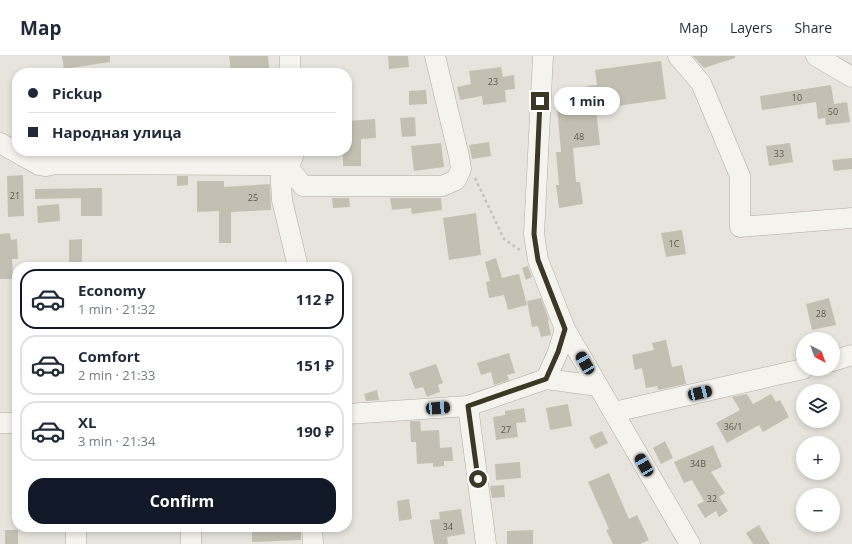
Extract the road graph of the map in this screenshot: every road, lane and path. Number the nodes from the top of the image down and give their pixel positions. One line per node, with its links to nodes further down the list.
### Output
1 (290, 56): 6 (street)
2 (435, 56): 12 (street)
3 (543, 56): 14 (street)
4 (678, 56): 13 (street)
5 (816, 56): 7 (street)
6 (290, 68)
7 (852, 77)
8 (0, 144): 9 (street)
9 (12, 150)
10 (22, 156): 11 (street)
11 (287, 160): 12 (street); 15 (street)
12 (461, 169): 14 (path)
13 (852, 218)
14 (529, 255): 16 (street)
15 (297, 262)
16 (565, 329): 20 (street); 21 (street)
17 (852, 355): 18 (street)
18 (840, 358)
19 (796, 371): 23 (street)
20 (546, 379): 21 (street); 22 (street)
21 (598, 386): 23 (street)
22 (468, 406): 24 (street); 33 (street)
23 (614, 412): 34 (street)
24 (352, 414)
25 (12, 423): 26 (street)
26 (0, 424)
27 (76, 532): 30 (street)
28 (191, 532): 31 (street)
29 (312, 532): 32 (street)
30 (76, 544)
31 (191, 544)
32 (313, 544)
33 (486, 544)
34 (690, 544)

